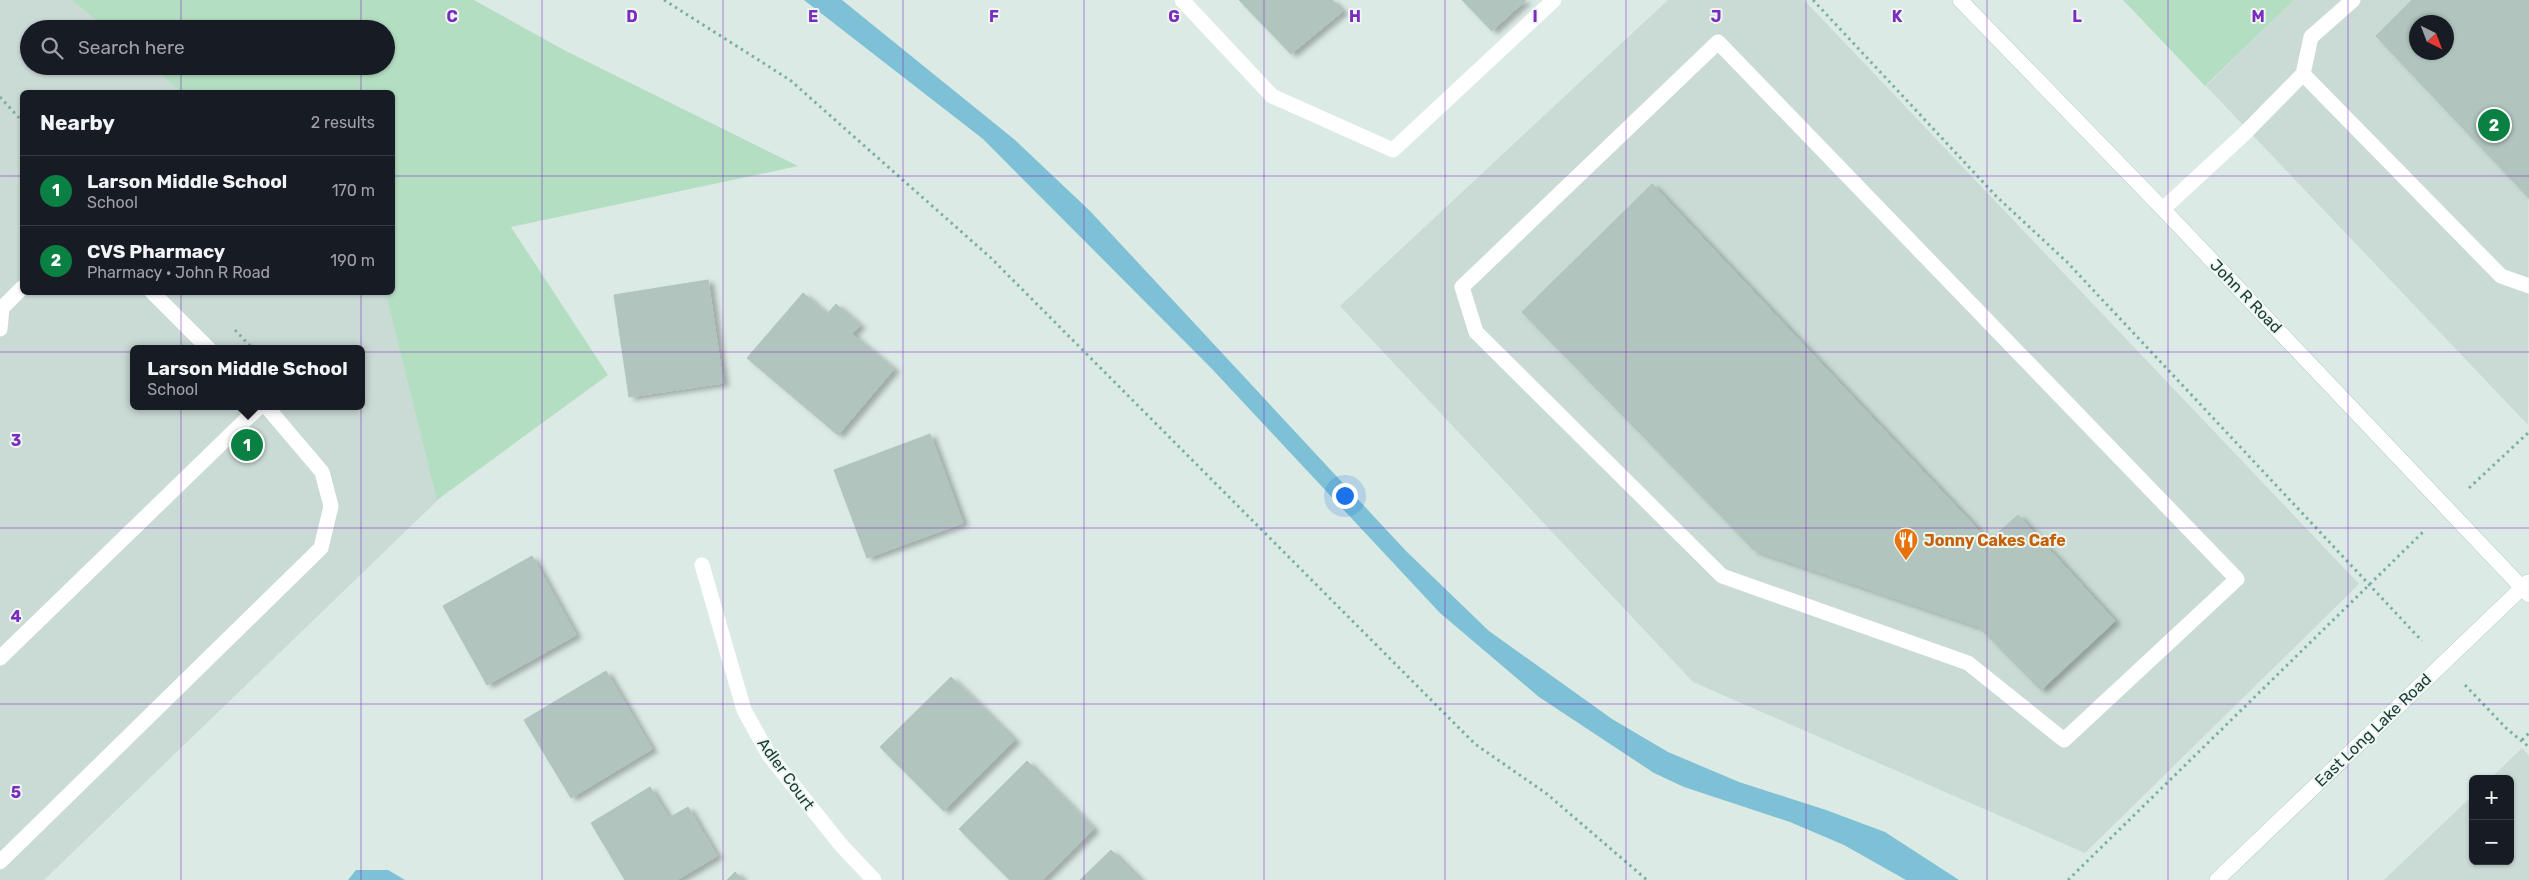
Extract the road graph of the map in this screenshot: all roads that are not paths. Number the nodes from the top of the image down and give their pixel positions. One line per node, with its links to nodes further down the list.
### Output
1 (1182, 0): 2 (main road)
2 (1554, 0)
3 (1960, 0): 6 (main road, John R Road)
4 (2353, 0): 5 (main road)
5 (2303, 74): 6 (main road); 7 (main road)
6 (2163, 209): 15 (main road, John R Road)
7 (2529, 286)
8 (20, 290): 10 (main road)
9 (155, 295): 11 (main road)
10 (0, 329)
11 (205, 345)
12 (256, 410): 16 (main road)
13 (269, 410): 18 (main road)
14 (702, 565): 19 (main road, Adler Court)
15 (2527, 588): 20 (main road, East Long Lake Road)
16 (0, 658)
17 (2064, 740): 17 (main road)
18 (0, 862)
19 (874, 880)
20 (2217, 880)

